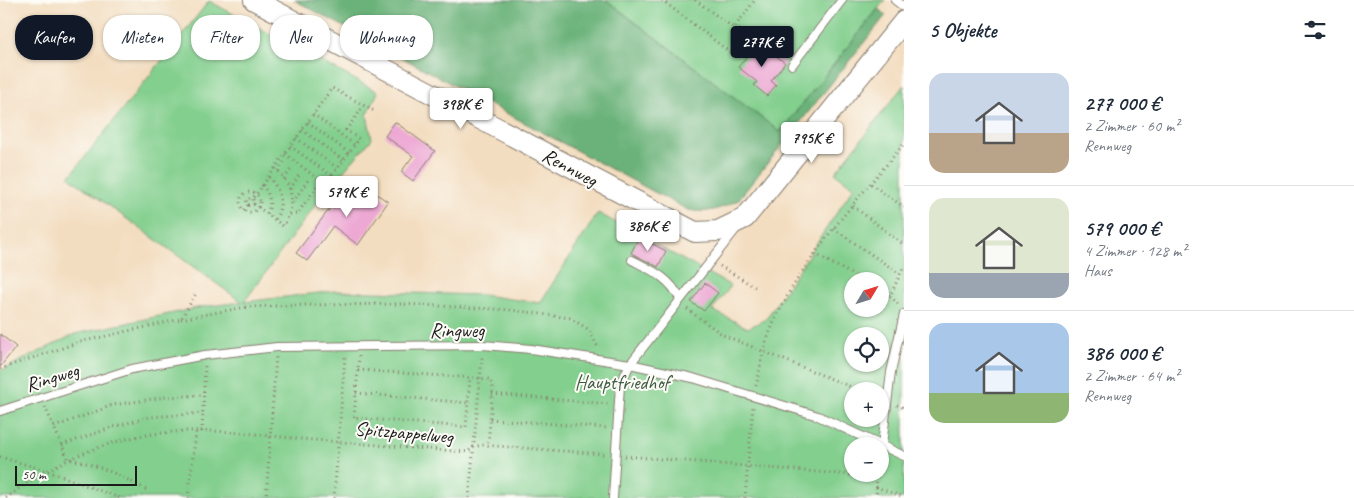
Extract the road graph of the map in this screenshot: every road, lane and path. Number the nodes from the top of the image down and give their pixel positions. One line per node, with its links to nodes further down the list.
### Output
1 (254, 0): 50 (street, Rennweg)
2 (662, 0): 10 (path)
3 (696, 0): 9 (path)
4 (755, 0): 9 (path)
5 (842, 0): 11 (lane)
6 (896, 0): 7 (lane)
7 (904, 6)
8 (904, 21): 50 (street, Rennweg)
9 (734, 28): 10 (path)
10 (763, 38): 11 (path)
11 (793, 62)
12 (364, 106): 13 (path); 14 (path); 19 (path)
13 (376, 112)
14 (313, 114): 15 (path); 19 (path)
15 (308, 122): 16 (path); 21 (path)
16 (302, 130): 17 (path); 23 (path)
17 (296, 138): 20 (path); 26 (path)
18 (904, 144): 34 (path)
19 (355, 145): 21 (path)
20 (290, 146): 22 (path); 29 (path)
21 (349, 153): 23 (path)
22 (285, 154): 27 (path); 33 (path)
23 (343, 160): 26 (path)
24 (284, 162): 27 (path)
25 (292, 168): 31 (path)
26 (337, 168): 29 (path)
27 (276, 170): 30 (path); 31 (path)
28 (300, 174): 36 (path)
29 (332, 176): 33 (path)
30 (269, 177): 35 (path); 51 (path)
31 (284, 179): 36 (path)
32 (308, 180): 42 (path)
33 (321, 181): 49 (path)
34 (871, 184): 44 (path); 45 (path)
35 (262, 185): 37 (path); 48 (path)
36 (290, 189): 42 (path)
37 (256, 194): 38 (path); 39 (path); 46 (path)
38 (242, 196): 40 (path); 47 (path)
39 (253, 198): 40 (path); 41 (path)
40 (246, 200): 43 (path)
41 (254, 204): 43 (path); 46 (path)
42 (292, 204): 49 (path)
43 (248, 205): 47 (path)
44 (853, 206): 52 (path); 53 (path)
45 (904, 207)
46 (259, 208): 47 (path); 48 (path)
47 (244, 210)
48 (267, 214): 51 (path)
49 (290, 214): 51 (path)
50 (745, 218): 56 (lane)
51 (275, 220)
52 (834, 229): 54 (path); 59 (path)
53 (904, 245)
54 (816, 254): 58 (path); 71 (path)
55 (632, 260): 63 (lane)
56 (711, 261): 60 (path); 63 (lane)
57 (904, 266): 59 (path)
58 (848, 272)
59 (900, 274): 62 (path)
60 (755, 287)
61 (197, 292): 66 (path)
62 (890, 296): 64 (path)
63 (679, 301): 71 (path); 74 (lane)
64 (904, 309)
65 (904, 314): 96 (lane)
66 (181, 319): 73 (path); 75 (path)
67 (483, 345): 69 (lane, Ringweg); 73 (lane, Ringweg); 78 (path)
68 (346, 346): 69 (lane, Ringweg); 70 (lane, Ringweg); 97 (path)
69 (360, 346): 76 (path)
70 (277, 347): 72 (lane, Ringweg); 94 (path)
71 (764, 353): 79 (path); 83 (path)
72 (205, 355): 82 (path); 84 (lane, Ringweg)
73 (606, 360): 74 (lane, Ringweg)
74 (630, 364): 83 (lane, Ringweg); 86 (lane)
75 (0, 369)
76 (358, 370): 77 (path); 80 (path)
77 (470, 378): 78 (path); 85 (path)
78 (480, 378): 81 (path); 100 (path)
79 (844, 384)
80 (356, 393): 85 (path); 85 (path)
81 (492, 394): 86 (path); 89 (path)
82 (204, 395): 88 (path); 90 (path)
83 (754, 395): 95 (lane, Ringweg); 106 (path)
84 (41, 398): 87 (lane, Ringweg); 90 (path)
85 (468, 403)
86 (619, 405): 91 (lane)
87 (0, 411)
88 (203, 413): 93 (path); 98 (path)
89 (490, 418): 91 (path); 99 (path)
90 (54, 427): 98 (path)
91 (618, 429): 102 (lane)
92 (196, 432): 93 (path, Spitzpappelweg); 105 (path, Spitzpappelweg); 115 (path)
93 (202, 432): 94 (path, Spitzpappelweg)
94 (270, 436): 97 (path, Spitzpappelweg); 116 (path)
95 (866, 437)
96 (883, 437)
97 (338, 442): 100 (path, Spitzpappelweg); 117 (path)
98 (62, 445): 105 (path)
99 (488, 445): 100 (path); 102 (path)
100 (474, 447): 118 (path)
101 (889, 448): 103 (lane, Ringweg)
102 (617, 455): 106 (path); 119 (lane)
103 (904, 456)
104 (0, 457): 107 (path)
105 (68, 459): 107 (path, Spitzpappelweg); 111 (path)
106 (748, 466): 108 (path); 120 (path)
107 (45, 470): 113 (path, Spitzpappelweg); 114 (path)
108 (844, 473)
109 (876, 482): 110 (path)
110 (876, 487): 112 (path); 121 (path)
111 (147, 490)
112 (904, 497)
113 (6, 498)
114 (120, 498)
115 (188, 498)
116 (266, 498)
117 (334, 498)
118 (469, 498)
119 (613, 498)
120 (745, 498)
121 (876, 498)

